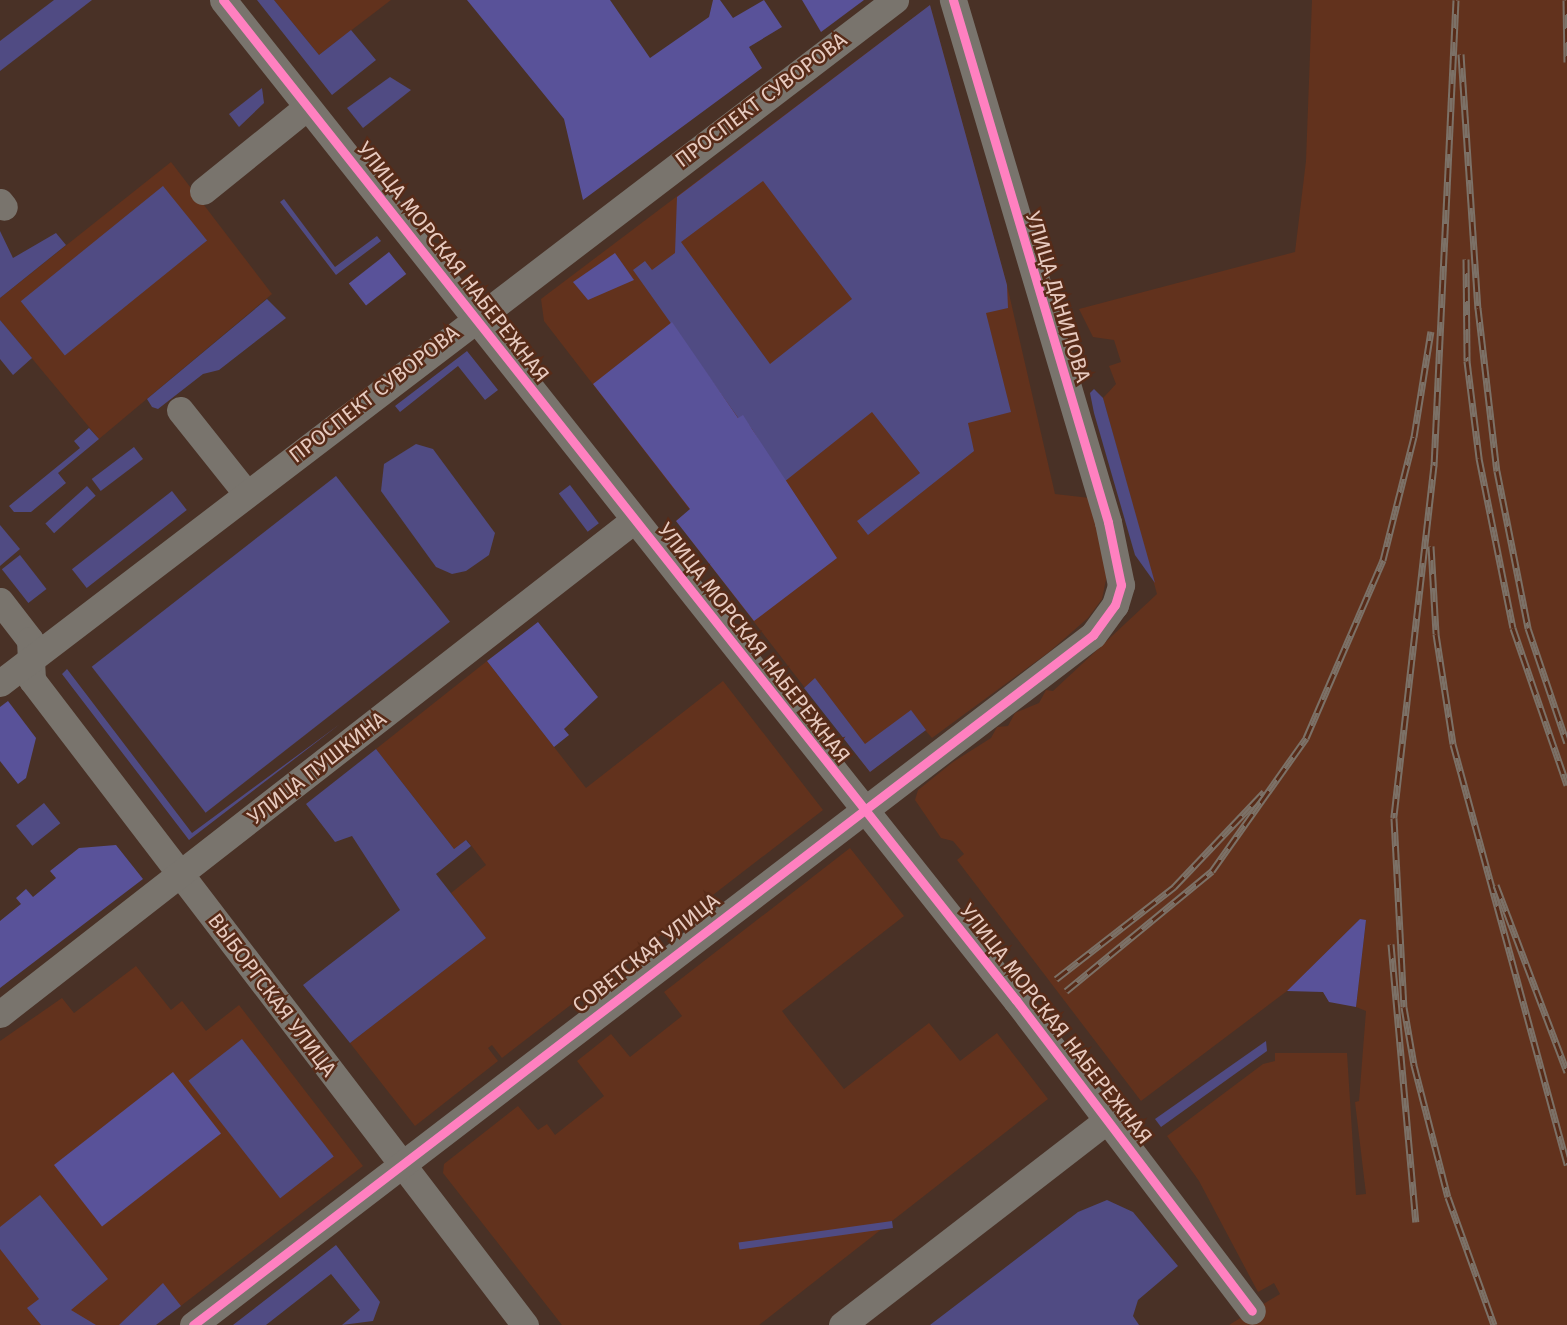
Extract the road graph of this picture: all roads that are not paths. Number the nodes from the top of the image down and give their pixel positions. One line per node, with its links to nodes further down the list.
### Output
1 (223, 0): 4 (street, УЛИЦА МОРСКАЯ НАБЕРЕЖНАЯ)
2 (895, 0): 6 (street, ПРОСПЕКТ СУВОРОВА)
3 (953, 0): 11 (street, УЛИЦА ДАНИЛОВА)
4 (307, 107): 5 (street); 6 (street, УЛИЦА МОРСКАЯ НАБЕРЕЖНАЯ)
5 (203, 191)
6 (474, 317): 8 (street, ПРОСПЕКТ СУВОРОВА); 9 (street, УЛИЦА МОРСКАЯ НАБЕРЕЖНАЯ)
7 (180, 410): 8 (street)
8 (246, 493): 12 (street, ПРОСПЕКТ СУВОРОВА)
9 (634, 520): 14 (street, УЛИЦА МОРСКАЯ НАБЕРЕЖНАЯ); 15 (street, УЛИЦА ПУШКИНА)
10 (0, 601): 12 (street, ВЫБОРГСКАЯ УЛИЦА)
11 (1115, 605): 14 (street, СОВЕТСКАЯ УЛИЦА)
12 (32, 661): 13 (street, ПРОСПЕКТ СУВОРОВА); 15 (street, ВЫБОРГСКАЯ УЛИЦА)
13 (0, 683)
14 (862, 807): 17 (street, УЛИЦА МОРСКАЯ НАБЕРЕЖНАЯ); 18 (street, СОВЕТСКАЯ УЛИЦА)
15 (180, 874): 16 (street, УЛИЦА ПУШКИНА); 18 (street, ВЫБОРГСКАЯ УЛИЦА)
16 (0, 1014)
17 (1109, 1119): 19 (street, УЛИЦА МОРСКАЯ НАБЕРЕЖНАЯ); 22 (street)
18 (402, 1164): 20 (street, СОВЕТСКАЯ УЛИЦА); 21 (street, ВЫБОРГСКАЯ УЛИЦА)
19 (1252, 1311)
20 (193, 1325)
21 (525, 1325)
22 (842, 1325)

